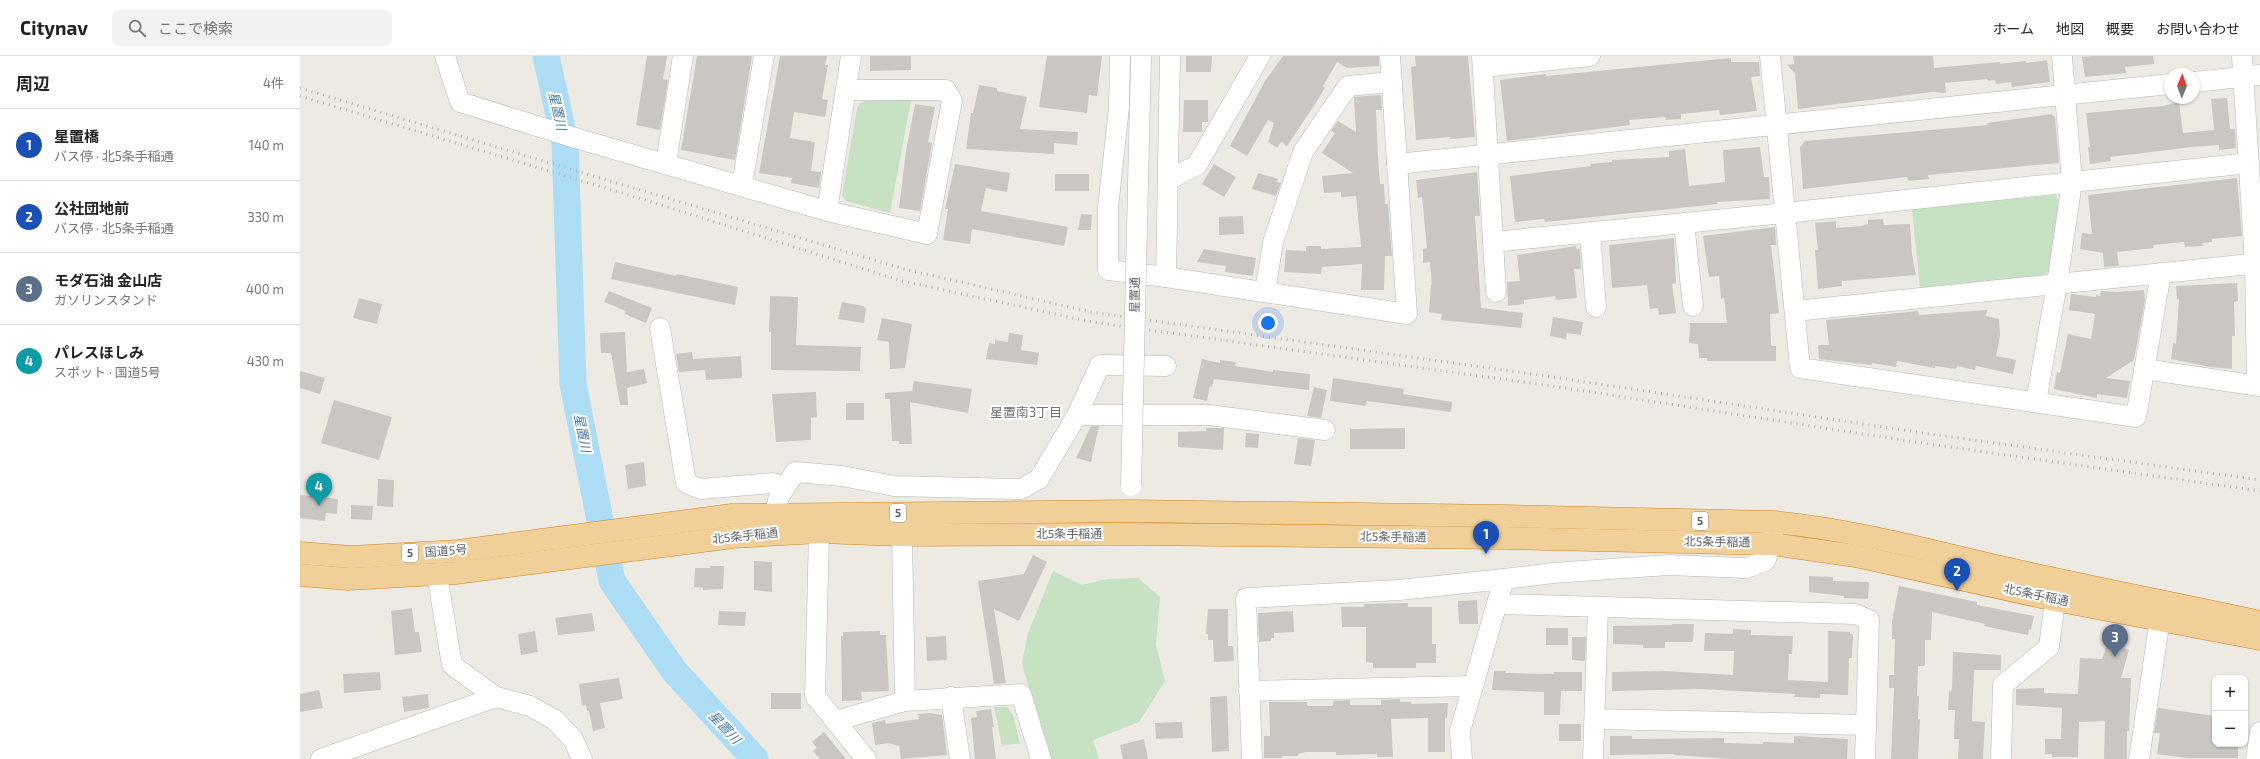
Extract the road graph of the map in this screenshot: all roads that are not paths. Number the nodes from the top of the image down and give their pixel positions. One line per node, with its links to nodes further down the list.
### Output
1 (445, 56): 23 (street)
2 (684, 56): 23 (street)
3 (764, 56): 28 (street)
4 (851, 56): 19 (street)
5 (1120, 56): 36 (street)
6 (1141, 56): 51 (street, 星置通, bridge)
7 (1170, 56): 26 (street)
8 (1260, 56): 26 (street)
9 (1390, 56): 17 (street)
10 (1590, 56): 14 (street)
11 (1770, 56): 21 (street)
12 (2062, 56): 20 (street)
13 (2242, 56): 15 (street)
14 (1483, 61): 22 (street)
15 (2251, 76): 16 (street); 24 (street)
16 (2200, 81)
17 (1392, 82): 25 (street); 38 (street)
18 (2164, 85): 20 (street)
19 (846, 90): 29 (street); 29 (street)
20 (2066, 95): 21 (street); 27 (street)
21 (1777, 125): 22 (street); 30 (street)
22 (1488, 154): 25 (street); 33 (street)
23 (666, 163): 28 (street)
24 (2249, 163): 27 (street); 34 (street)
25 (1397, 164): 38 (street)
26 (1168, 180): 36 (street)
27 (2072, 182): 30 (street); 37 (street)
28 (742, 186): 29 (street)
29 (828, 211)
30 (1785, 213): 31 (street); 42 (street)
31 (1684, 223): 32 (street); 40 (street)
32 (1590, 232): 33 (street); 41 (street)
33 (1493, 242): 39 (street)
34 (2258, 263): 35 (street); 46 (street)
35 (2161, 274): 37 (street); 45 (street)
36 (1166, 277): 38 (street)
37 (2058, 284): 42 (street); 47 (street)
38 (1265, 292)
39 (1496, 292)
40 (1693, 306)
41 (1596, 308)
42 (1795, 312): 47 (street)
43 (660, 328): 50 (street)
44 (1166, 366): 48 (street)
45 (2144, 369): 46 (street); 47 (street)
46 (2258, 386)
47 (2036, 402)
48 (1077, 415): 49 (street); 50 (street)
49 (1326, 430)
50 (785, 488): 53 (street)
51 (1131, 511): 52 (highway, 北5条手稲通 / 5); 53 (highway, 北5条手稲通 / 5); 55 (street, 星置通)
52 (1774, 522): 58 (street); 68 (highway, 北5条手稲通 / 5)
53 (780, 524): 54 (highway, 北5条手稲通 / 5); 57 (highway, 北5条手稲通 / 5); 60 (highway, 北5条手稲通 / 5)
54 (820, 532): 56 (highway, 北5条手稲通 / 5); 76 (street)
55 (1130, 534): 56 (highway, 北5条手稲通 / 5); 58 (highway, 北5条手稲通 / 5)
56 (902, 535): 74 (street)
57 (520, 543): 59 (highway, 国道5号 / 5)
58 (1772, 544): 63 (street); 64 (highway, 北5条手稲通 / 5)
59 (300, 553)
60 (519, 565): 61 (highway, 国道5号 / 5)
61 (437, 574): 62 (highway, 国道5号 / 5); 73 (street)
62 (300, 575)
63 (1504, 579): 65 (street); 71 (street)
64 (2056, 600): 67 (highway, 北5条手稲通 / 5); 88 (street)
65 (1498, 604): 66 (street); 70 (street)
66 (1598, 608): 75 (street); 77 (street)
67 (2160, 619): 69 (highway, 北5条手稲通 / 5); 89 (street)
68 (2260, 622)
69 (2260, 639)
70 (1473, 686): 71 (street); 85 (street)
71 (1249, 691): 84 (street)
72 (951, 697): 74 (street); 82 (street); 83 (street)
73 (496, 698): 79 (street); 80 (street)
74 (906, 701): 76 (street)
75 (1595, 719): 77 (street); 86 (street)
76 (836, 721): 81 (street)
77 (1866, 725): 87 (street)
78 (2260, 732): 90 (street)
79 (321, 759)
80 (582, 759)
81 (866, 759)
82 (960, 759)
83 (1041, 759)
84 (1252, 759)
85 (1462, 759)
86 (1593, 759)
87 (1865, 759)
88 (2001, 759)
89 (2139, 759)
90 (2256, 759)

